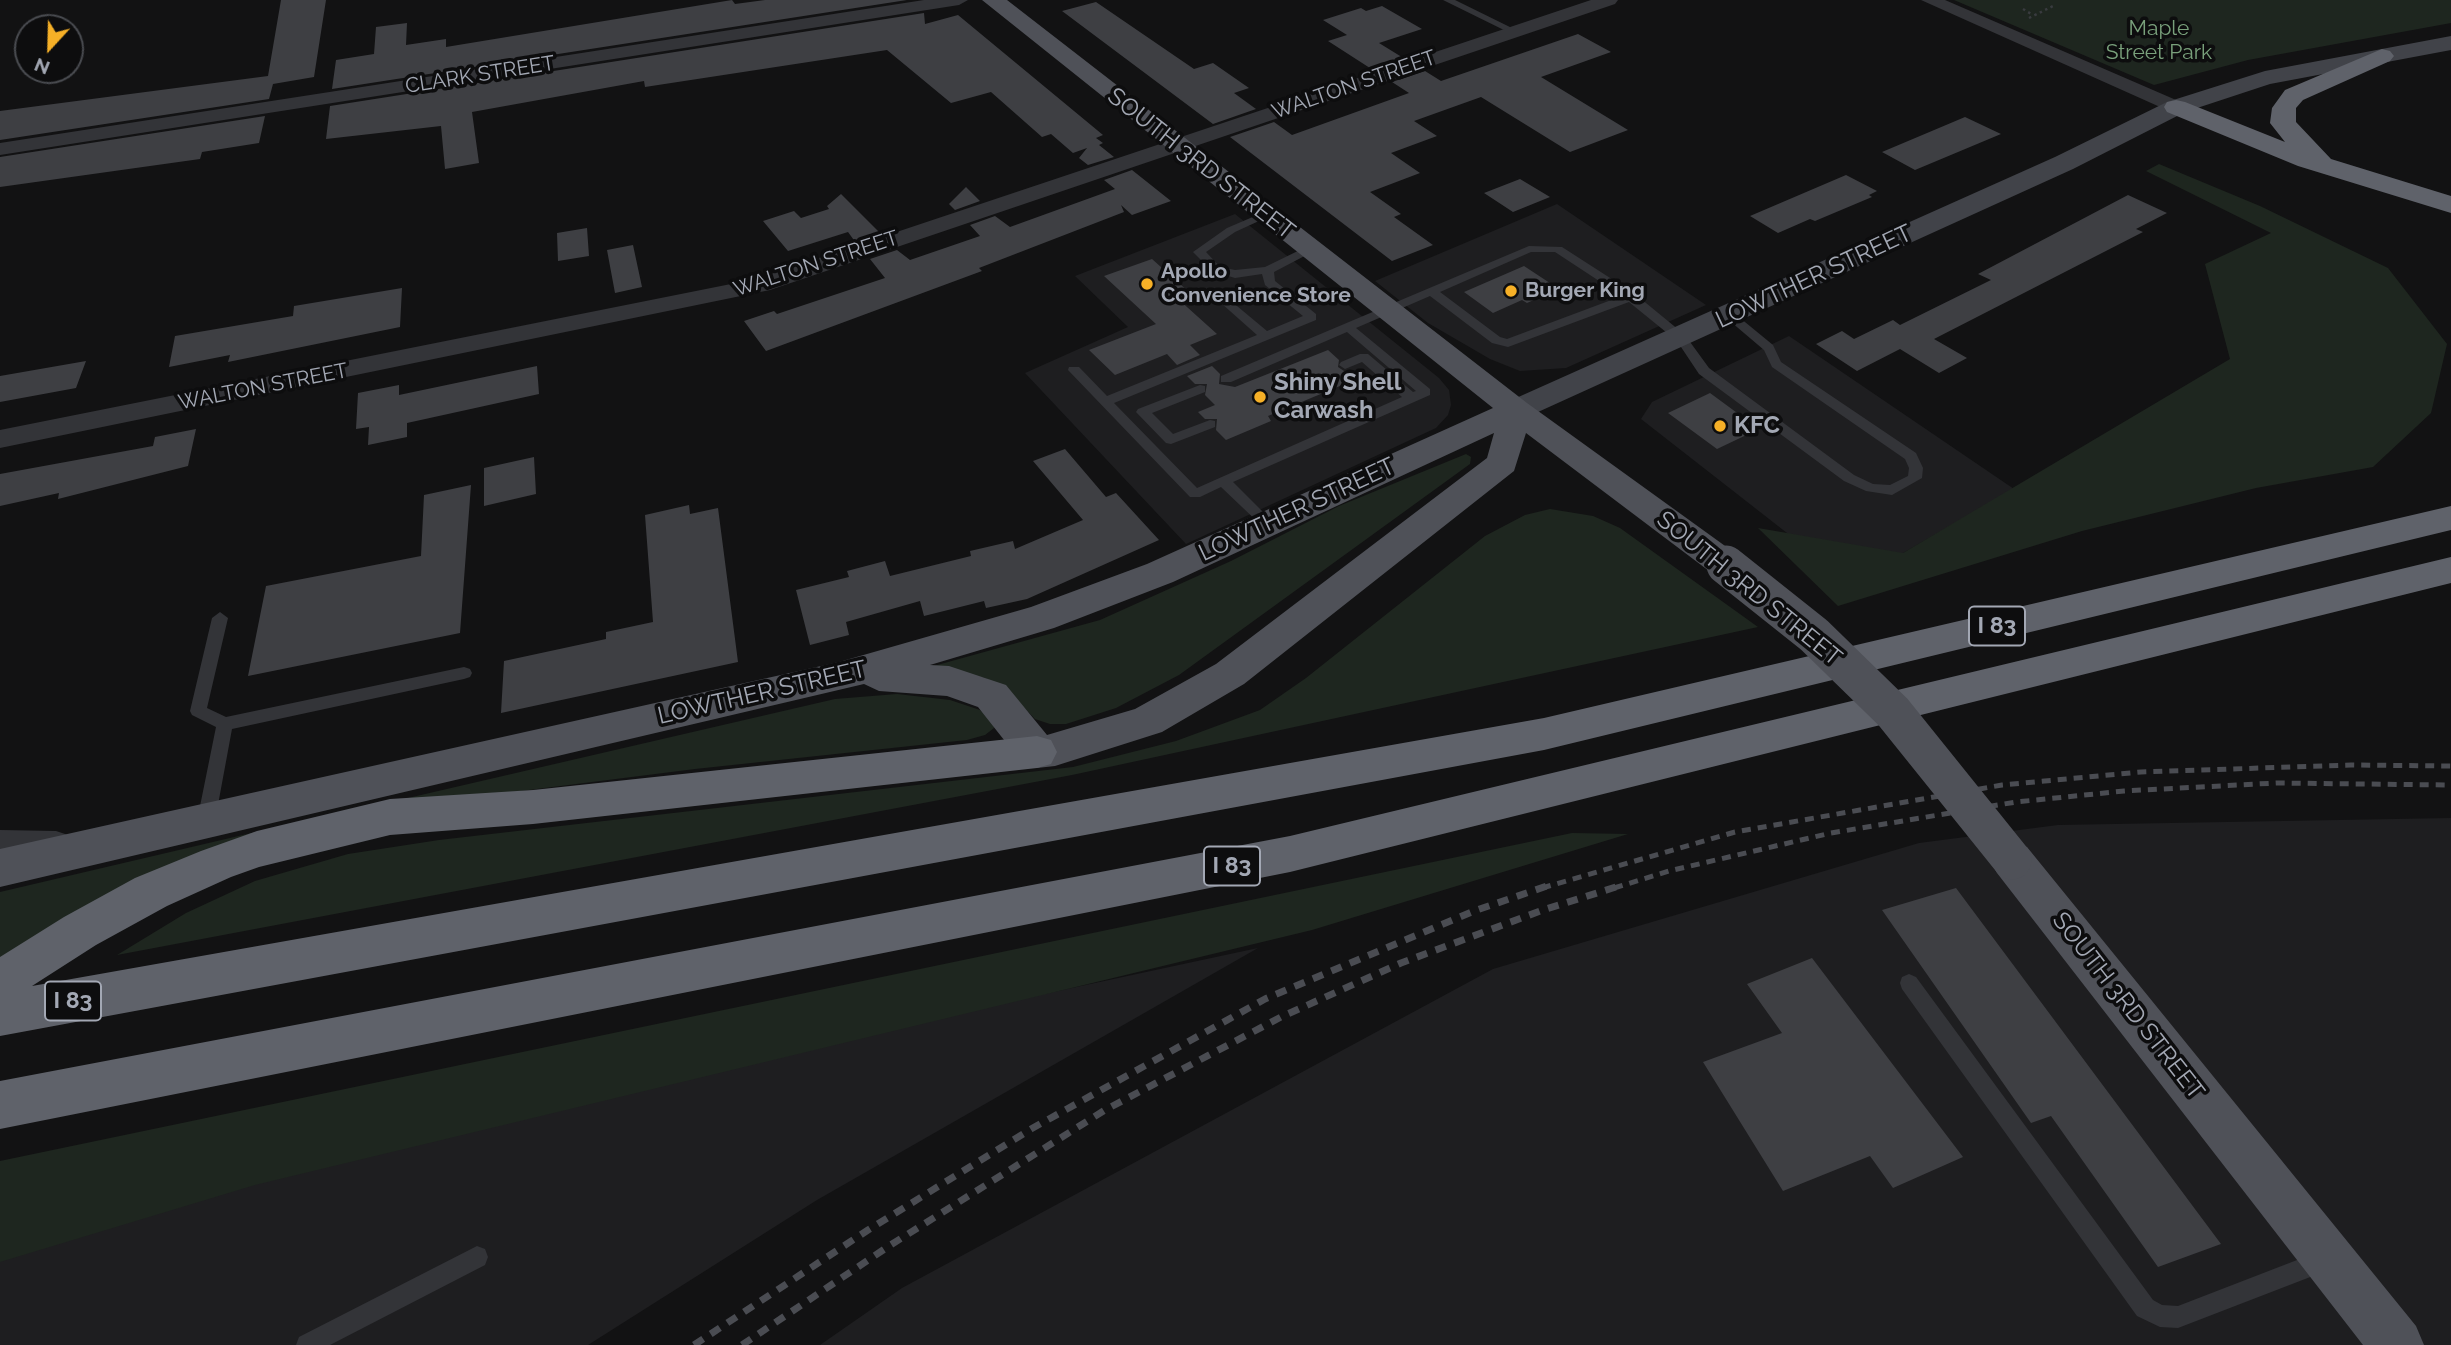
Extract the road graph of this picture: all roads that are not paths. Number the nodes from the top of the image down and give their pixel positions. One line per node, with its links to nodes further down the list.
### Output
1 (959, 0): 11 (street, CLARK STREET)
2 (993, 0): 10 (main road, SOUTH 3RD STREET)
3 (1448, 0): 6 (lane)
4 (1609, 0): 6 (street, WALTON STREET)
5 (1930, 0): 9 (street)
6 (1513, 31): 10 (street, WALTON STREET)
7 (2451, 43): 8 (main road, LOWTHER STREET)
8 (2382, 56): 9 (main road, LOWTHER STREET); 12 (highway)
9 (2176, 107): 12 (highway); 21 (main road, LOWTHER STREET)
10 (1176, 145): 14 (main road, SOUTH 3RD STREET); 33 (street, WALTON STREET)
11 (0, 149)
12 (2385, 187): 13 (highway)
13 (2451, 205)
14 (1266, 215): 15 (main road, SOUTH 3RD STREET); 16 (lane)
15 (1310, 249): 16 (lane); 20 (main road, SOUTH 3RD STREET)
16 (1268, 270): 23 (lane)
17 (1430, 290): 18 (lane); 18 (lane); 20 (lane)
18 (1631, 297): 24 (lane)
19 (1225, 300): 23 (lane)
20 (1387, 309): 22 (lane); 31 (main road, SOUTH 3RD STREET)
21 (1730, 316): 24 (main road, LOWTHER STREET); 24 (lane)
22 (1348, 327): 27 (lane); 29 (lane)
23 (1266, 336): 30 (lane)
24 (1681, 338): 31 (main road, LOWTHER STREET)
25 (1345, 365): 29 (lane)
26 (1074, 370): 30 (lane)
27 (1226, 379)
28 (1200, 389): 32 (lane)
29 (1411, 398): 34 (lane)
30 (1105, 402): 34 (lane)
31 (1516, 410): 36 (main road, LOWTHER STREET); 42 (main road); 52 (main road, SOUTH 3RD STREET, bridge)
32 (1210, 424)
33 (0, 439)
34 (1223, 481): 36 (lane)
35 (2451, 518): 49 (highway, I 83)
36 (1267, 523): 40 (main road, LOWTHER STREET)
37 (2451, 570): 50 (highway, I 83)
38 (220, 618): 41 (lane)
39 (464, 673): 41 (lane)
40 (839, 677): 42 (main road); 43 (main road, LOWTHER STREET)
41 (225, 724): 43 (lane)
42 (1037, 752): 47 (highway)
43 (206, 821): 45 (main road, LOWTHER STREET)
44 (0, 845): 45 (street, LOWTHER STREET)
45 (96, 846): 46 (main road, LOWTHER STREET)
46 (0, 868)
47 (0, 982)
48 (1909, 983): 52 (lane)
49 (0, 1014)
50 (0, 1105)
51 (477, 1257): 53 (lane)
52 (2329, 1259): 54 (main road, SOUTH 3RD STREET)
53 (307, 1345)
54 (2397, 1345)

